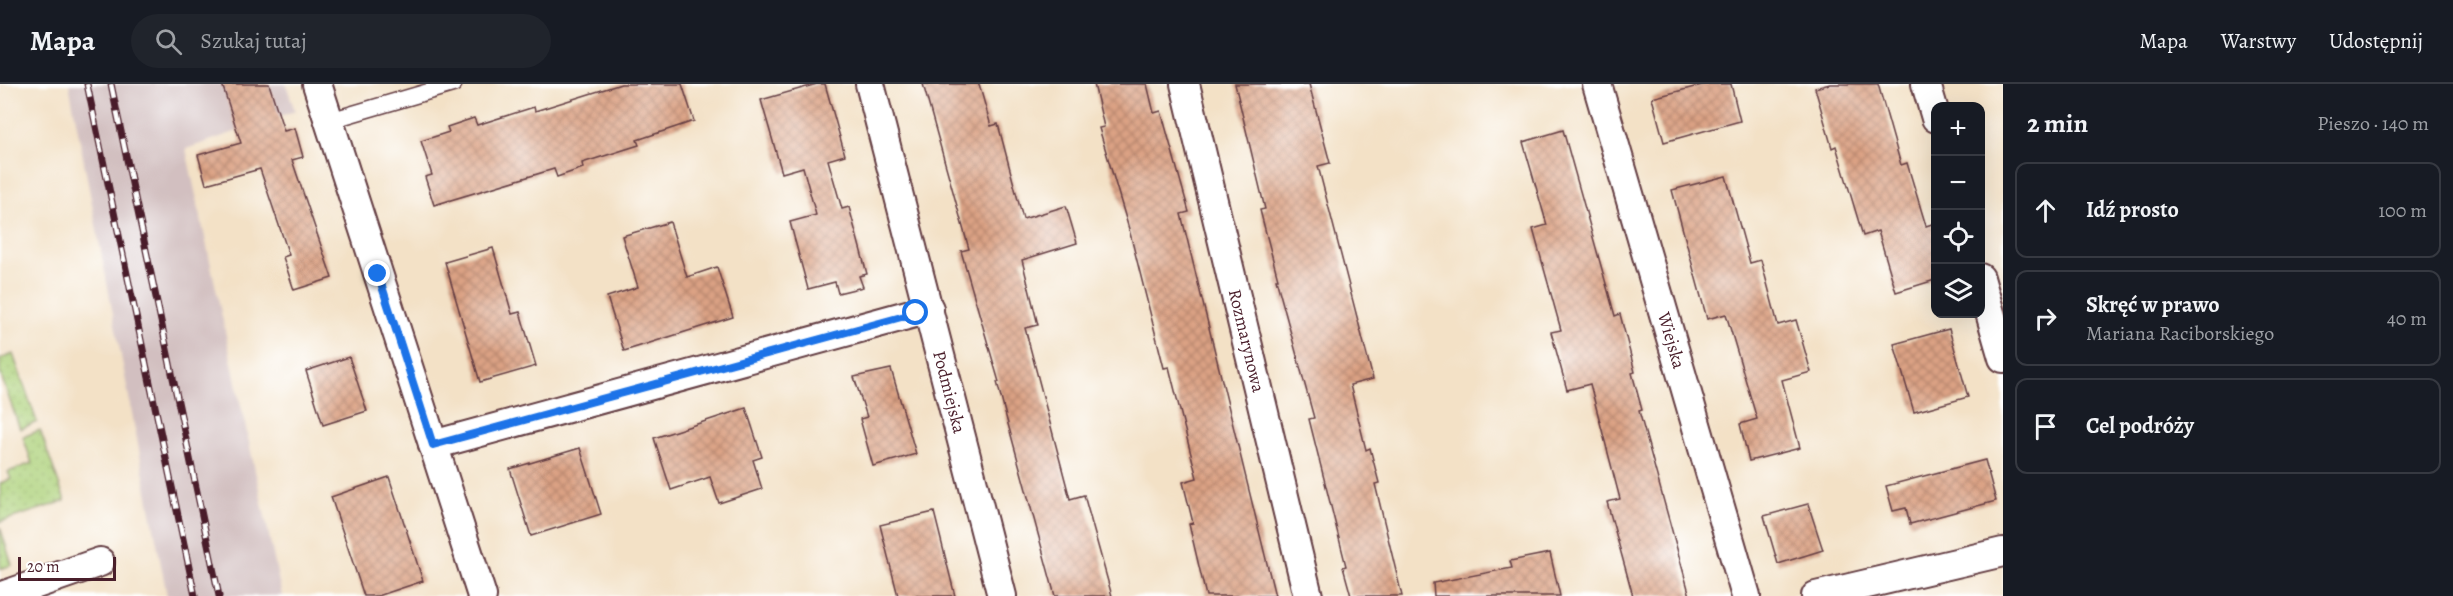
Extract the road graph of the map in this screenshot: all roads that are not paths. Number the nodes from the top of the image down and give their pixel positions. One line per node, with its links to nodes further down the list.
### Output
1 (317, 84): 8 (street)
2 (454, 84): 8 (lane)
3 (870, 84): 10 (street, Podmiejska)
4 (1185, 84): 19 (street, Rozmarynowa)
5 (1598, 84): 20 (street, Wiejska)
6 (1926, 84): 7 (street)
7 (1931, 103)
8 (328, 121): 12 (street)
9 (1985, 295): 11 (street)
10 (929, 309): 12 (street); 18 (street, Podmiejska)
11 (2003, 358)
12 (433, 445): 17 (street)
13 (2003, 552): 21 (street)
14 (100, 562): 15 (street)
15 (57, 587): 16 (street)
16 (17, 593)
17 (482, 596)
18 (1002, 596)
19 (1308, 596)
20 (1746, 596)
21 (1816, 596)

